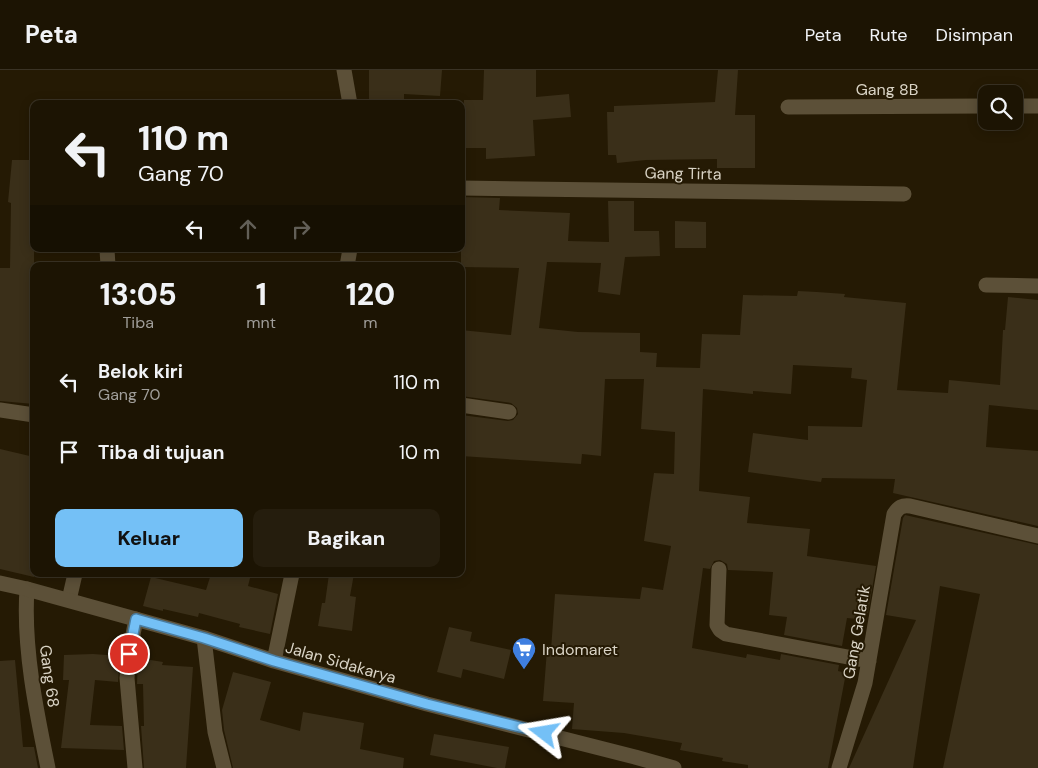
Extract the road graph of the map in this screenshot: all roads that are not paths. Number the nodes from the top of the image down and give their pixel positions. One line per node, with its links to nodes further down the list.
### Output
1 (344, 70): 2 (street)
2 (349, 100)
3 (788, 106): 4 (street, Gang 8B)
4 (978, 106)
5 (1023, 106): 6 (street)
6 (1038, 106)
7 (465, 188): 8 (street, Gang Tirta)
8 (904, 194)
9 (986, 285): 10 (street)
10 (1038, 286)
11 (465, 406): 13 (street)
12 (0, 410): 14 (street)
13 (509, 412)
14 (30, 414)
15 (1038, 536): 24 (street, Gang Gelatik)
16 (720, 569): 24 (street)
17 (74, 577): 21 (street)
18 (291, 577): 25 (street)
19 (0, 583): 20 (street, Jalan Sidakarya)
20 (27, 589): 21 (street, Jalan Sidakarya); 27 (street, Gang 68)
21 (69, 600): 22 (street, Jalan Sidakarya)
22 (136, 619): 23 (street, Jalan Sidakarya); 28 (street)
23 (204, 638): 25 (street, Jalan Sidakarya); 29 (street)
24 (869, 660): 31 (street, Gang Gelatik)
25 (274, 661): 26 (street, Jalan Sidakarya)
26 (635, 762): 30 (street, Jalan Sidakarya)
27 (48, 768)
28 (135, 768)
29 (224, 768)
30 (674, 768)
31 (839, 768)

